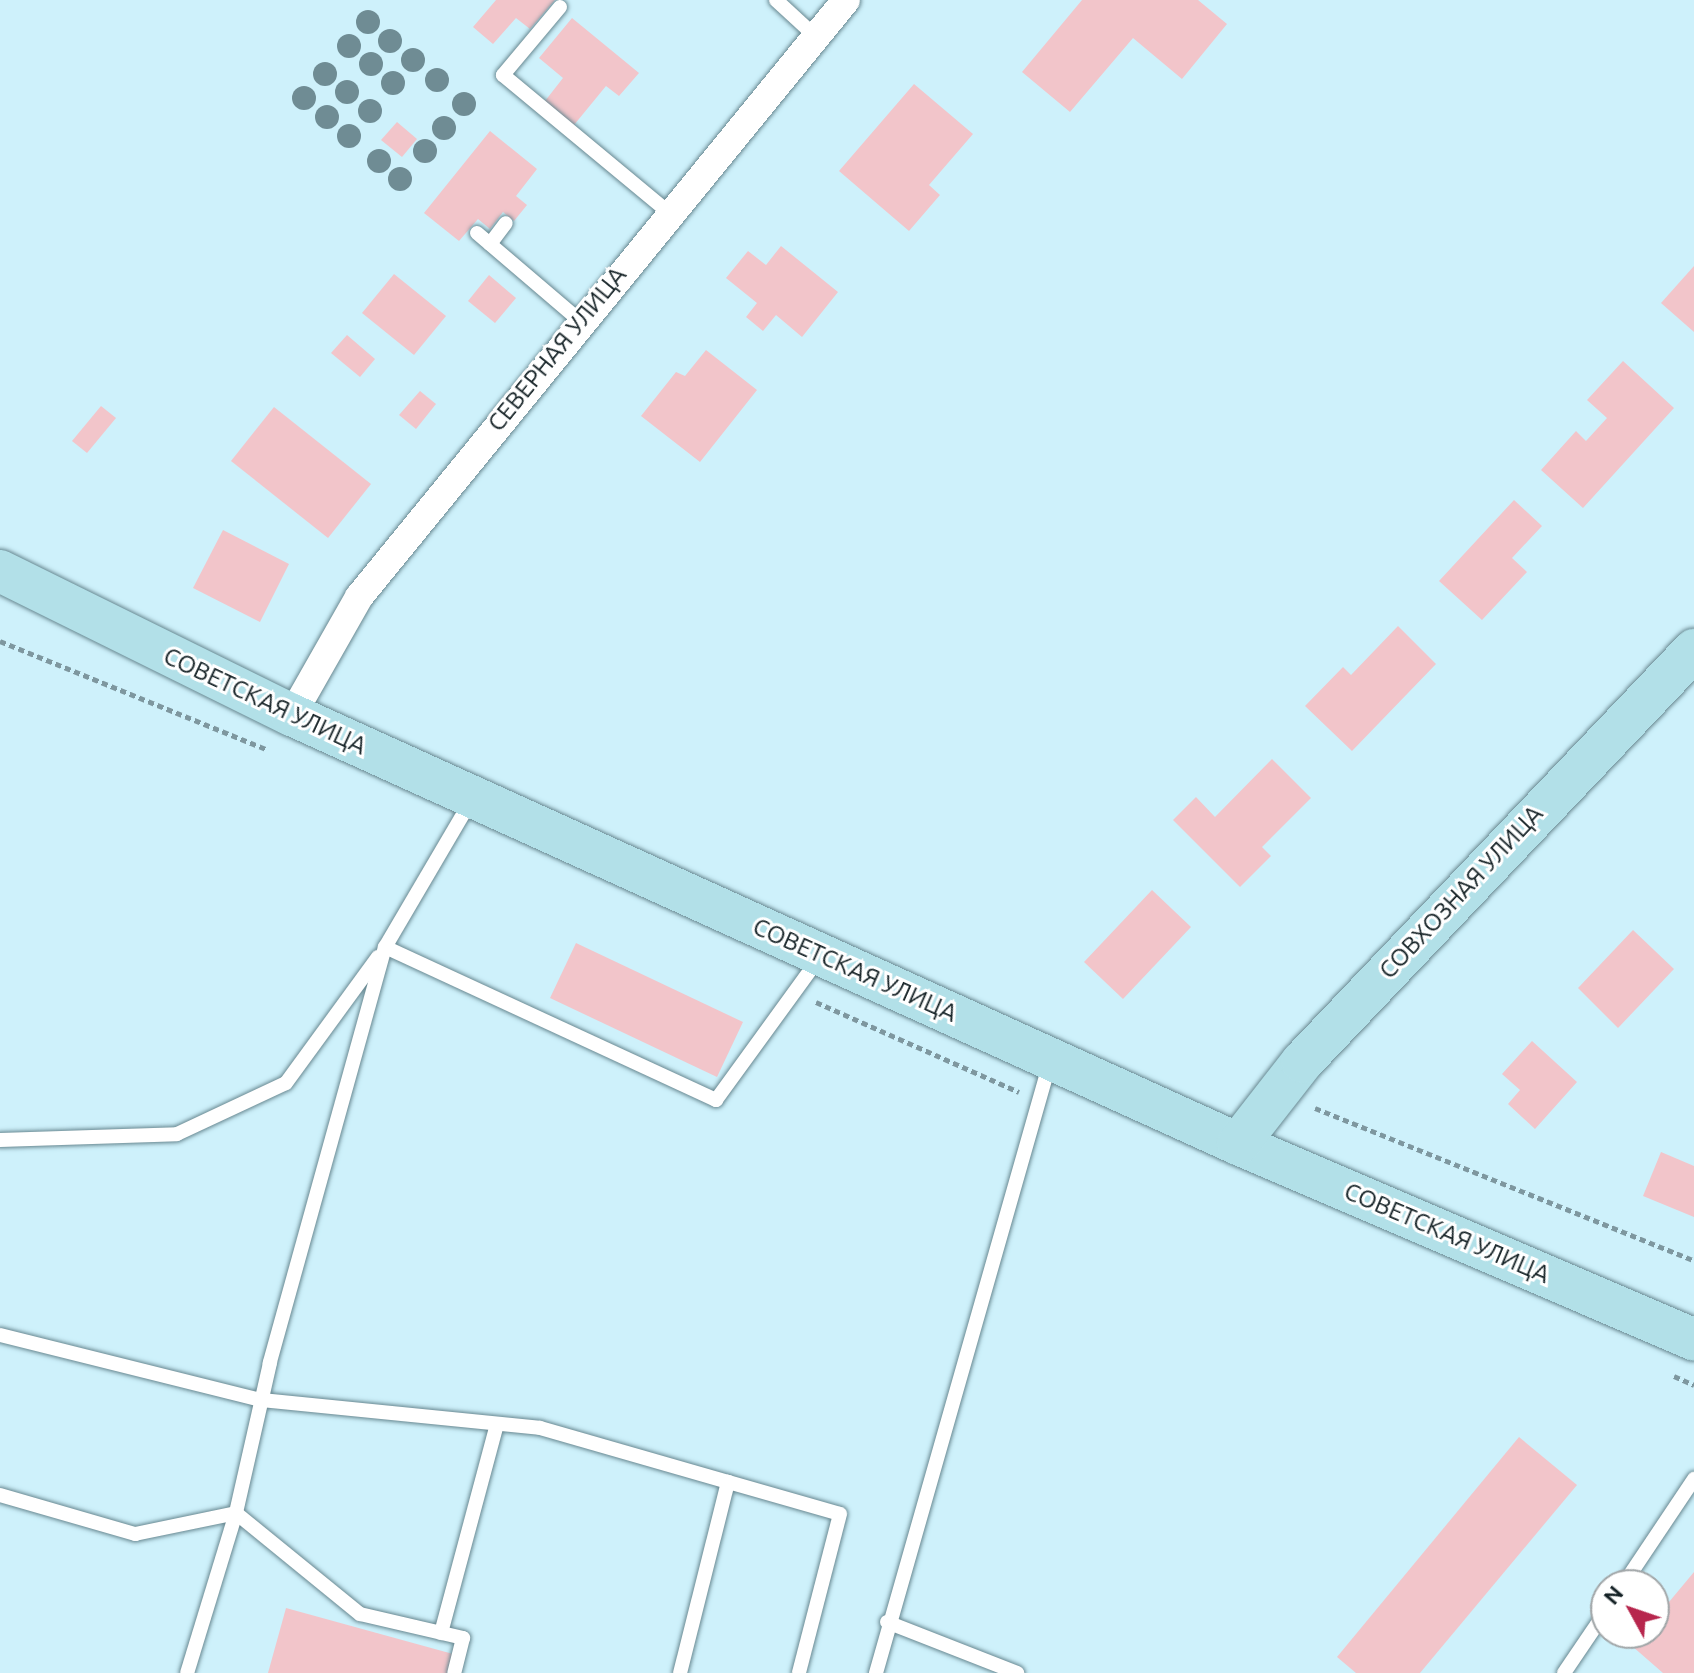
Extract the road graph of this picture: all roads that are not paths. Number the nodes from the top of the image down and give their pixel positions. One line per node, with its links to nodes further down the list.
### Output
1 (776, 0): 4 (lane)
2 (846, 0): 4 (street, СЕВЕРНАЯ УЛИЦА)
3 (560, 7): 5 (lane)
4 (815, 36): 5 (street, СЕВЕРНАЯ УЛИЦА)
5 (669, 213): 9 (street, СЕВЕРНАЯ УЛИЦА)
6 (506, 223): 8 (lane)
7 (477, 233): 8 (lane)
8 (490, 244): 9 (lane)
9 (580, 321): 12 (street, СЕВЕРНАЯ УЛИЦА)
10 (8, 580): 12 (main road, СОВЕТСКАЯ УЛИЦА)
11 (1694, 650): 18 (main road, СОВХОЗНАЯ УЛИЦА)
12 (292, 715): 13 (main road, СОВЕТСКАЯ УЛИЦА)
13 (473, 797): 14 (lane); 15 (main road, СОВЕТСКАЯ УЛИЦА)
14 (385, 947): 15 (lane); 17 (lane); 21 (lane)
15 (821, 954): 16 (main road, СОВЕТСКАЯ УЛИЦА)
16 (1051, 1058): 18 (main road, СОВЕТСКАЯ УЛИЦА); 28 (lane)
17 (0, 1140)
18 (1238, 1144): 20 (main road, СОВЕТСКАЯ УЛИЦА)
19 (0, 1335): 21 (lane)
20 (1694, 1339)
21 (261, 1400): 22 (lane); 26 (lane)
22 (497, 1424): 24 (lane); 29 (lane)
23 (1694, 1479): 27 (lane)
24 (728, 1482): 33 (lane); 34 (lane)
25 (0, 1495): 26 (lane)
26 (236, 1513): 29 (lane); 31 (lane)
27 (1634, 1569)
28 (887, 1622): 35 (lane); 36 (lane)
29 (441, 1633): 32 (lane)
30 (1590, 1635): 37 (lane)
31 (187, 1673)
32 (454, 1673)
33 (680, 1673)
34 (799, 1673)
35 (876, 1673)
36 (1017, 1673)
37 (1564, 1673)

